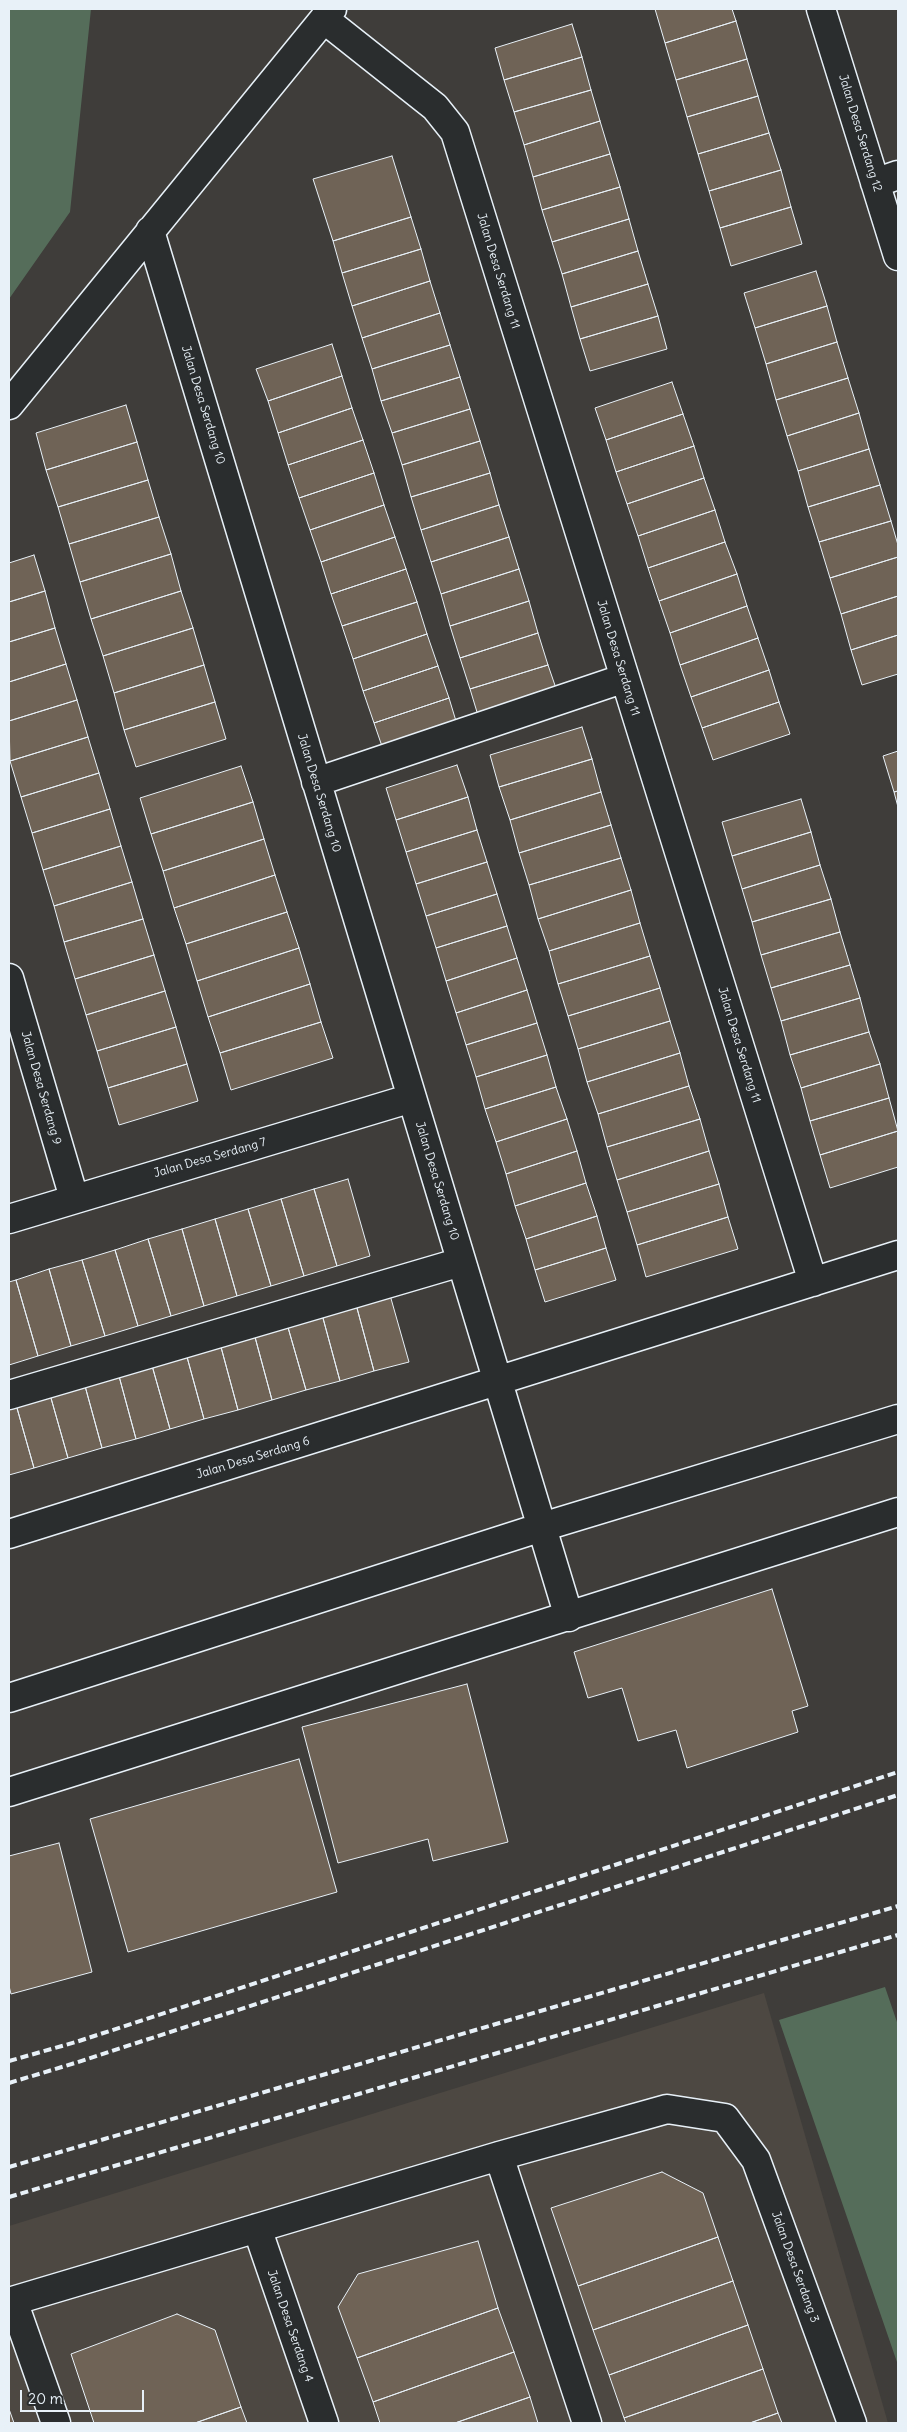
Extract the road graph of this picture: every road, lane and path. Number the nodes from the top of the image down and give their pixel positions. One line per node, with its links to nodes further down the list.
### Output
1 (821, 9): 3 (street, Jalan Desa Serdang 12)
2 (328, 14): 4 (street); 7 (street, Jalan Desa Serdang 11)
3 (887, 179): 5 (street, Jalan Desa Serdang 12)
4 (150, 231): 6 (street); 8 (street, Jalan Desa Serdang 10)
5 (898, 256)
6 (9, 405)
7 (625, 678): 8 (street); 15 (street, Jalan Desa Serdang 11)
8 (316, 782): 10 (street, Jalan Desa Serdang 10)
9 (9, 978): 11 (street, Jalan Desa Serdang 9)
10 (412, 1098): 11 (street, Jalan Desa Serdang 7); 14 (street, Jalan Desa Serdang 10)
11 (74, 1198): 12 (street, Jalan Desa Serdang 7)
12 (9, 1219)
13 (898, 1255): 15 (street, Jalan Desa Serdang 6)
14 (461, 1262): 16 (street, Jalan Desa Serdang 10); 17 (street)
15 (813, 1282): 16 (street, Jalan Desa Serdang 6)
16 (498, 1382): 20 (street, Jalan Desa Serdang 10); 21 (street, Jalan Desa Serdang 6)
17 (9, 1395)
18 (898, 1419): 20 (street)
19 (898, 1512): 22 (street)
20 (542, 1527): 22 (street, Jalan Desa Serdang 10); 23 (street)
21 (9, 1534)
22 (569, 1617): 24 (street)
23 (9, 1698)
24 (9, 1792)
25 (499, 2156): 26 (street); 30 (street); 31 (street, Jalan Desa Serdang 3)
26 (257, 2228): 27 (street); 29 (street, Jalan Desa Serdang 4)
27 (11, 2301): 28 (street)
28 (56, 2423)
29 (324, 2423)
30 (588, 2423)
31 (852, 2423)

